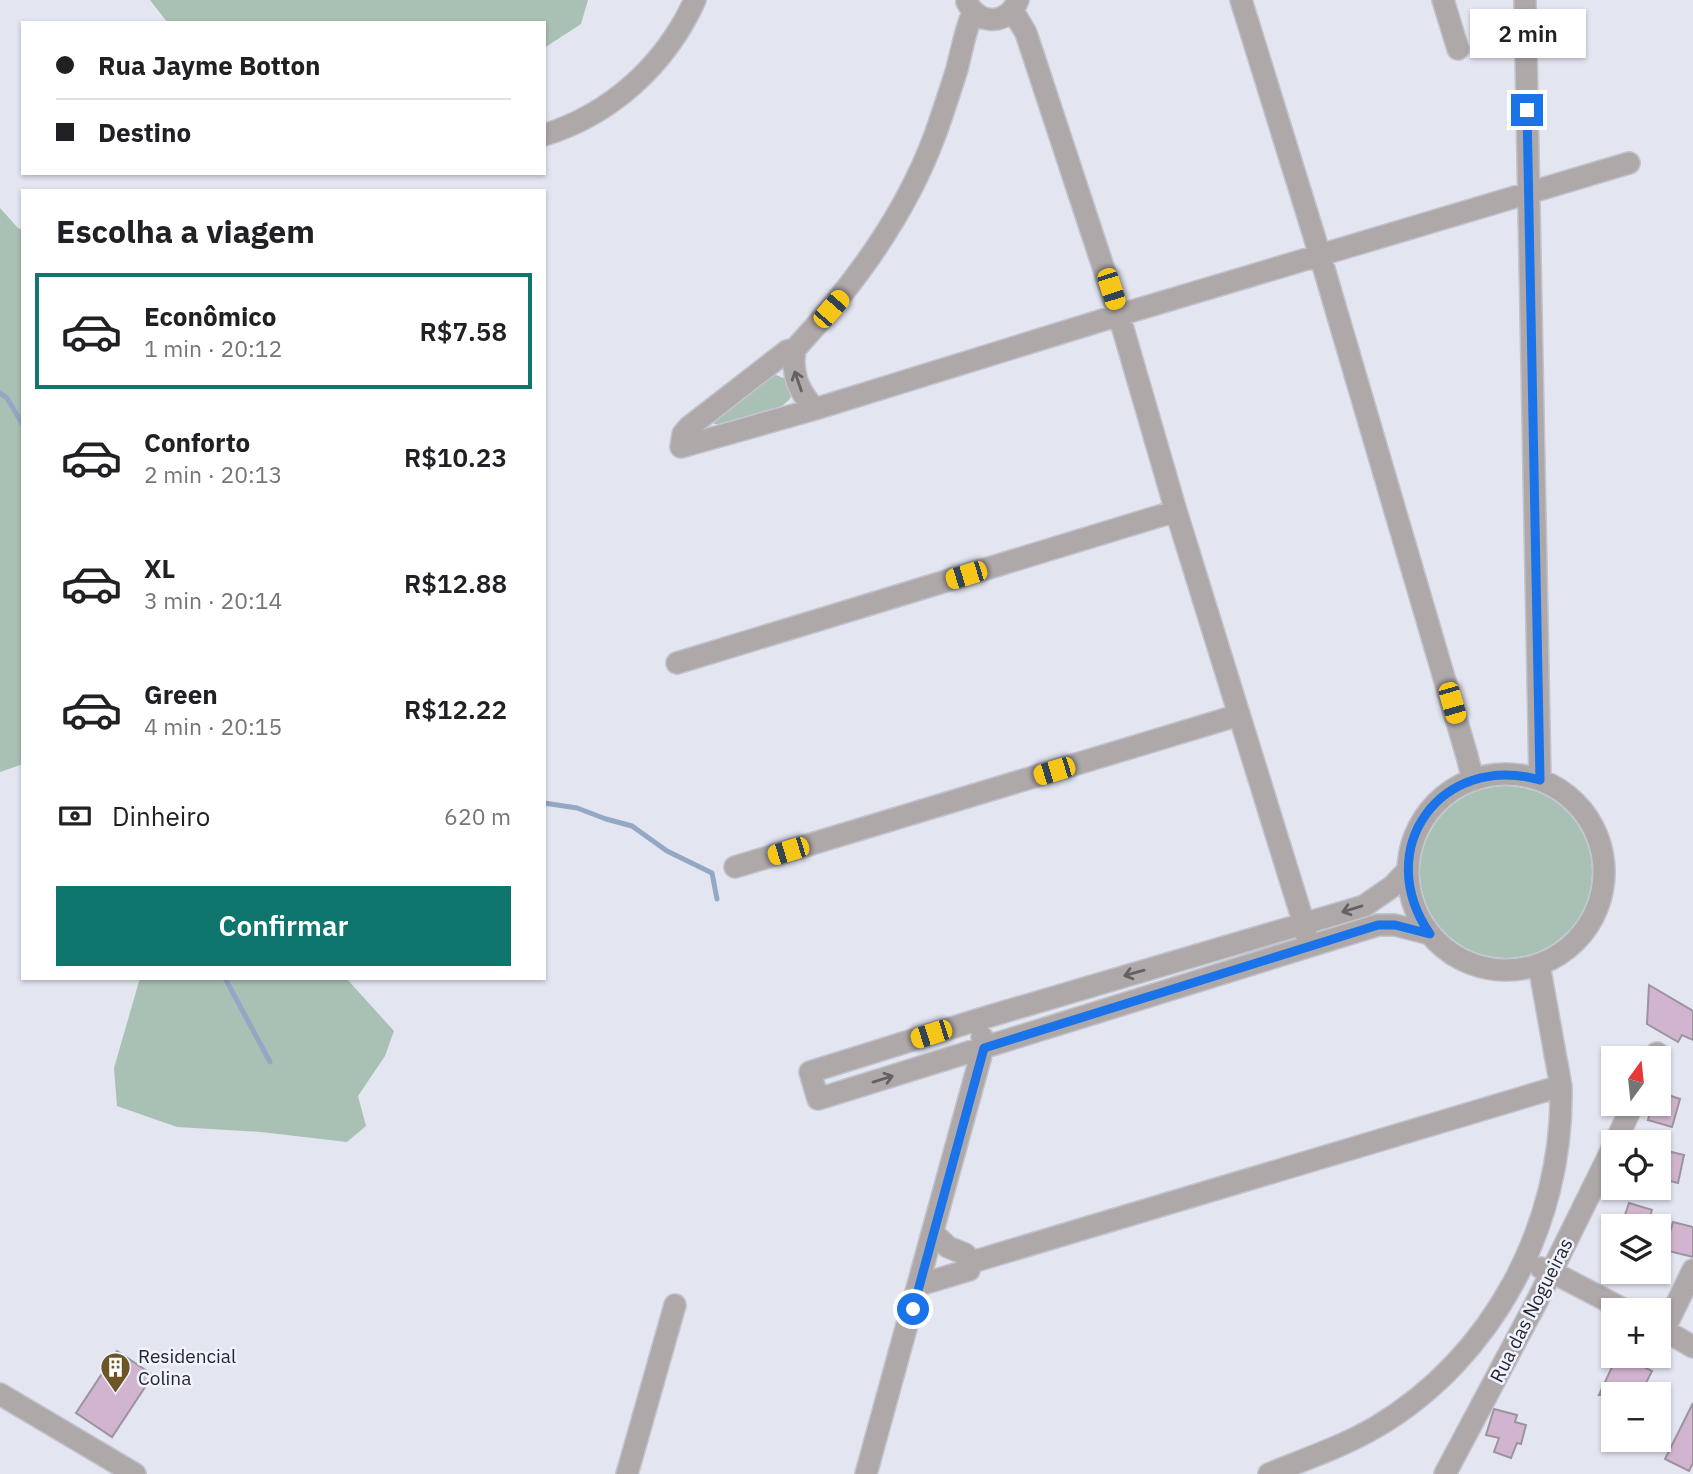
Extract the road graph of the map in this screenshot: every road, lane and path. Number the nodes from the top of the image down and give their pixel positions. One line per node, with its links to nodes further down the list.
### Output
1 (695, 0): 8 (street)
2 (1241, 0): 11 (street)
3 (1443, 0): 7 (street)
4 (1525, 0): 10 (street)
5 (1016, 5): 6 (street); 12 (street)
6 (970, 6): 13 (street)
7 (1458, 49)
8 (546, 134)
9 (1629, 163): 10 (street)
10 (1529, 192): 11 (street); 19 (street)
11 (1320, 255): 12 (street); 18 (street)
12 (1119, 315): 14 (street); 15 (street)
13 (795, 349): 14 (street, one-way to 13); 14 (street)
14 (815, 409)
15 (1176, 511): 16 (street); 17 (street)
16 (677, 663)
17 (1239, 715): 20 (street); 22 (street)
18 (1473, 780): 19 (street); 21 (street)
19 (1540, 780): 25 (street)
20 (735, 867)
21 (1408, 871): 22 (street, one-way to 22); 23 (street)
22 (1304, 924): 24 (street); 26 (street, one-way to 26)
23 (1430, 934): 24 (street); 25 (street)
24 (1308, 946): 27 (street)
25 (1539, 965): 28 (street)
26 (980, 1019): 27 (street); 27 (street, one-way to 27)
27 (984, 1048): 30 (street)
28 (1561, 1086): 31 (street); 32 (street)
29 (1601, 1171): 34 (street, Rua das Nogueiras)
30 (933, 1233): 31 (street); 35 (street)
31 (972, 1262): 35 (street)
32 (1525, 1263): 34 (street); 45 (street)
33 (1693, 1270): 38 (street)
34 (1552, 1272): 36 (street); 46 (street, Rua das Nogueiras)
35 (919, 1285): 44 (street)
36 (1602, 1298)
37 (675, 1305): 43 (street)
38 (1671, 1312)
39 (1671, 1334): 40 (street)
40 (1693, 1347)
41 (0, 1394): 42 (street)
42 (135, 1474)
43 (627, 1474)
44 (866, 1474)
45 (1269, 1474)
46 (1445, 1474)

